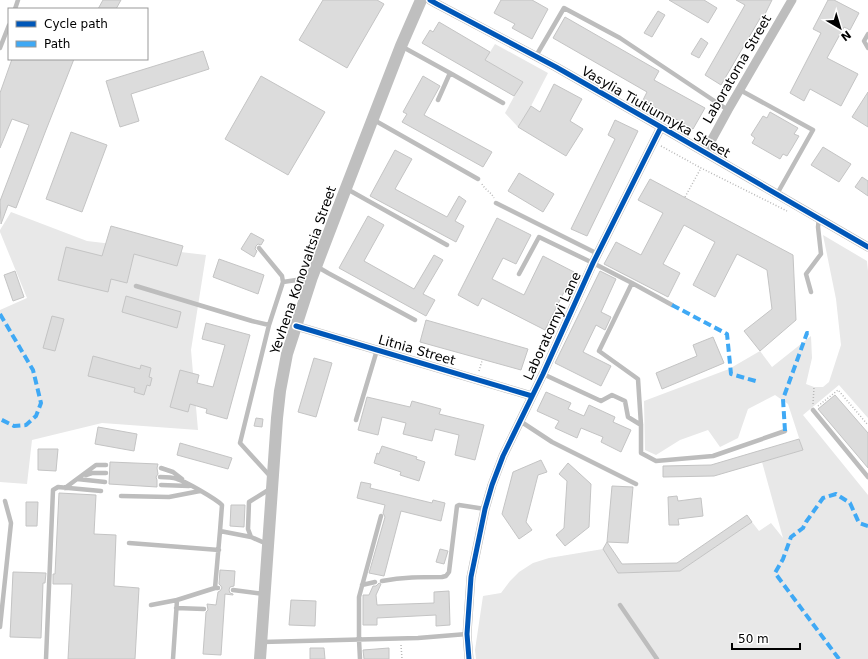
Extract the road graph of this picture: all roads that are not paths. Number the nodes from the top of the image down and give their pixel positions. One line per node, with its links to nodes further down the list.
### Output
1 (421, 0): 6 (main road, Yevhena Konovaltsia Street)
2 (430, 0): 9 (street, Vasylia Tiutiunnyka Street)
3 (792, 0): 11 (street, Laboratorna Street)
4 (8, 28): 7 (lane)
5 (868, 34): 8 (lane)
6 (401, 46): 10 (lane); 15 (main road, Yevhena Konovaltsia Street)
7 (0, 48)
8 (868, 48)
9 (536, 56): 14 (lane); 16 (street, Vasylia Tiutiunnyka Street)
10 (450, 73): 12 (lane); 13 (lane)
11 (740, 90): 14 (street, Laboratorna Street); 20 (lane)
12 (438, 100)
13 (503, 103)
14 (728, 110): 17 (street, Laboratorna Street)
15 (373, 119): 18 (lane); 19 (main road, Yevhena Konovaltsia Street)
16 (661, 126): 17 (street, Vasylia Tiutiunnyka Street); 26 (street, Laboratornyi Lane)
17 (705, 152): 20 (street, Vasylia Tiutiunnyka Street)
18 (478, 179)
19 (346, 188): 23 (lane); 28 (main road, Yevhena Konovaltsia Street)
20 (777, 194): 22 (street, Vasylia Tiutiunnyka Street)
21 (496, 203): 26 (lane)
22 (819, 218): 24 (street, Vasylia Tiutiunnyka Street); 33 (lane)
23 (447, 245)
24 (868, 247)
25 (259, 248): 30 (lane)
26 (598, 254): 27 (street, Laboratornyi Lane)
27 (594, 264): 29 (lane); 31 (lane); 39 (street, Laboratornyi Lane)
28 (314, 272): 30 (lane); 35 (lane); 37 (main road, Yevhena Konovaltsia Street)
29 (519, 274)
30 (283, 282): 36 (lane)
31 (632, 283): 34 (lane); 44 (lane)
32 (136, 286): 36 (lane)
33 (811, 292)
34 (672, 305)
35 (416, 320)
36 (269, 324): 53 (lane)
37 (296, 326): 38 (street, Litnia Street); 53 (main road, Yevhena Konovaltsia Street)
38 (377, 350): 40 (street, Litnia Street); 42 (lane)
39 (543, 374): 40 (street, Laboratornyi Lane); 44 (lane)
40 (532, 396): 43 (street, Laboratornyi Lane)
41 (813, 410): 50 (lane)
42 (356, 420)
43 (520, 421): 54 (lane); 62 (street, Laboratornyi Lane)
44 (641, 425): 45 (lane)
45 (785, 431)
46 (106, 465): 51 (lane)
47 (161, 468): 56 (lane)
48 (106, 473): 51 (lane)
49 (160, 477): 56 (lane)
50 (868, 477)
51 (77, 480): 52 (lane); 57 (lane)
52 (105, 482)
53 (272, 483): 65 (lane); 67 (main road, Yevhena Konovaltsia Street)
54 (636, 484)
55 (161, 485): 56 (lane)
56 (192, 486): 59 (lane)
57 (65, 488): 58 (lane); 83 (lane)
58 (101, 491)
59 (200, 491): 60 (lane); 64 (lane)
60 (121, 496)
61 (5, 501): 79 (lane)
62 (485, 509): 69 (lane); 80 (street, Laboratornyi Lane)
63 (381, 516): 71 (lane)
64 (220, 531): 65 (lane); 68 (lane)
65 (251, 537): 67 (lane)
66 (129, 543): 68 (lane)
67 (268, 545): 73 (main road, Yevhena Konovaltsia Street)
68 (219, 550): 74 (lane)
69 (382, 581)
70 (374, 582): 71 (lane)
71 (362, 585): 81 (lane)
72 (233, 590): 73 (lane)
73 (264, 594): 82 (main road, Yevhena Konovaltsia Street)
74 (177, 600): 75 (lane); 77 (lane)
75 (151, 605)
76 (620, 605): 88 (lane)
77 (176, 608): 78 (lane); 84 (lane)
78 (204, 609)
79 (0, 627)
80 (467, 634): 81 (lane); 87 (street, Laboratornyi Lane)
81 (359, 640): 82 (lane); 86 (lane)
82 (261, 642): 85 (main road, Yevhena Konovaltsia Street)
83 (46, 659)
84 (173, 659)
85 (260, 659)
86 (360, 659)
87 (469, 659)
88 (657, 659)

